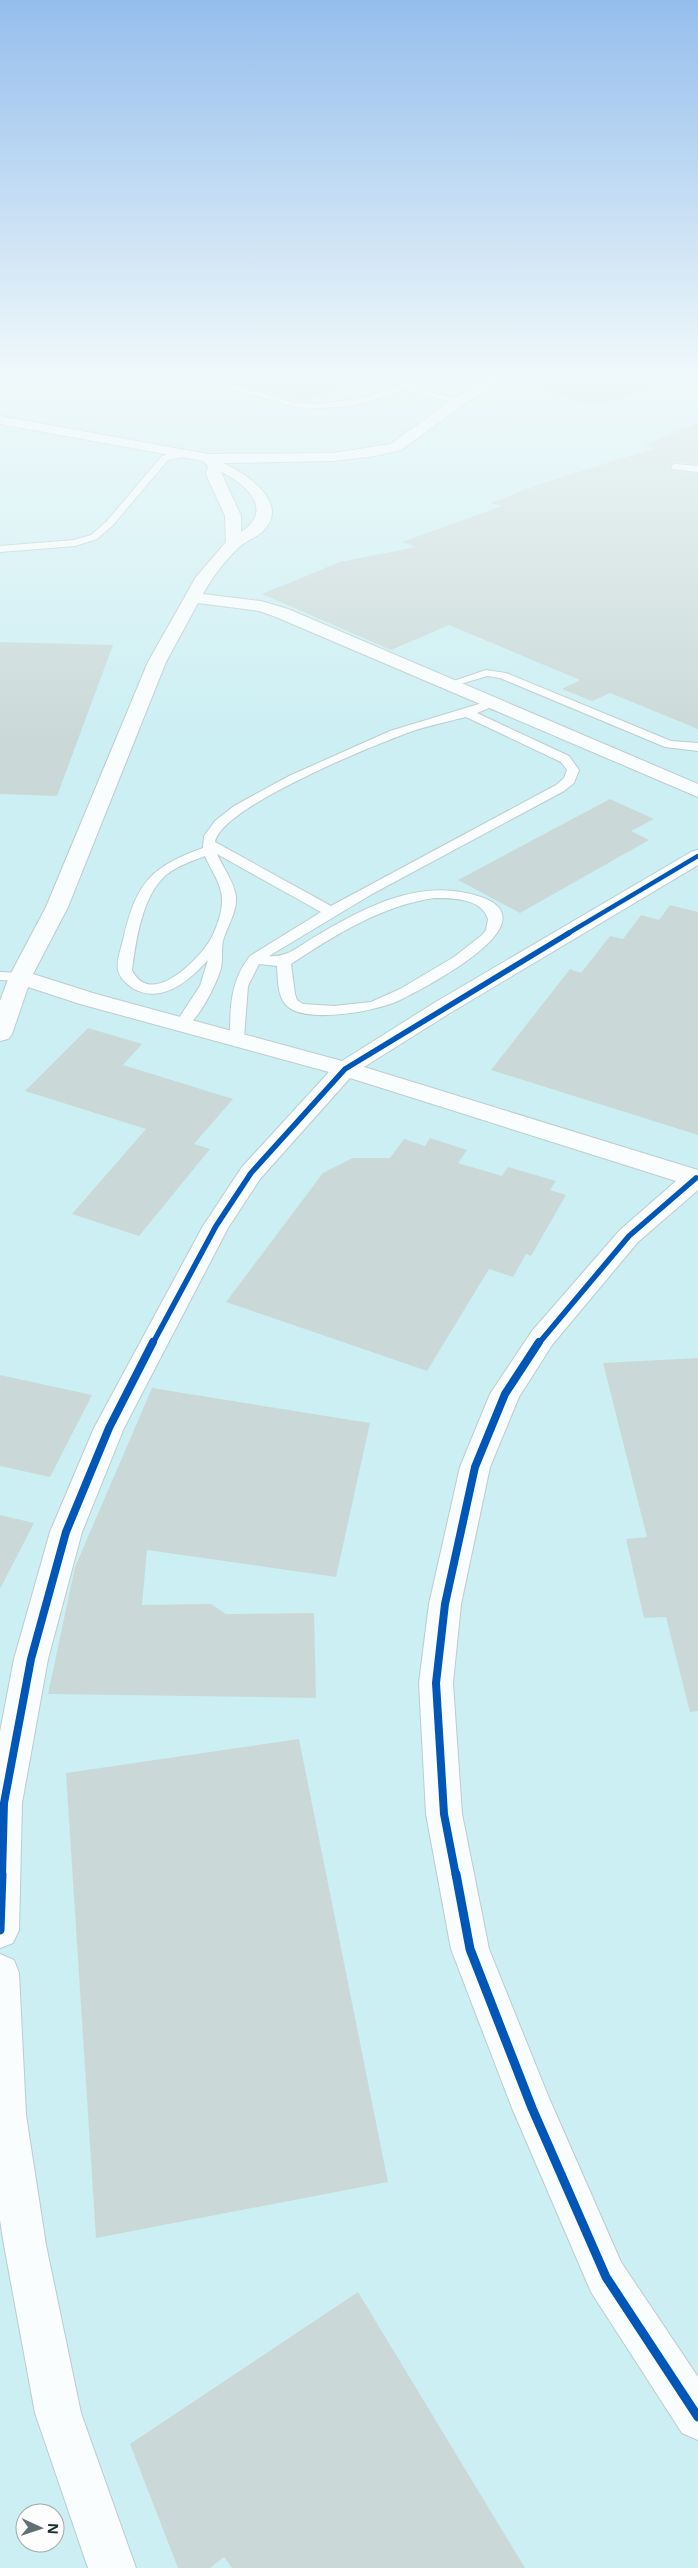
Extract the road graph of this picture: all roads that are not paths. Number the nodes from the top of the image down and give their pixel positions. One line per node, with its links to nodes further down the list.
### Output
1 (132, 497): 5 (lane)
2 (224, 497): 4 (street)
3 (258, 497): 4 (street)
4 (234, 543): 6 (street)
5 (0, 549)
6 (192, 597): 7 (street); 18 (street)
7 (448, 685): 8 (street); 10 (lane)
8 (492, 703): 9 (lane); 11 (street)
9 (466, 713): 12 (lane); 14 (lane)
10 (698, 747)
11 (698, 791)
12 (209, 847): 14 (lane); 15 (lane); 15 (lane)
13 (698, 856): 22 (street)
14 (330, 911): 16 (lane)
15 (216, 942): 19 (lane)
16 (255, 958): 17 (lane); 21 (lane)
17 (284, 962): 17 (lane)
18 (10, 977): 19 (street); 20 (street)
19 (182, 1024): 21 (street)
20 (0, 1034)
21 (237, 1038): 22 (street)
22 (345, 1069): 23 (street); 24 (street)
23 (697, 1179): 26 (street)
24 (0, 1930)
25 (0, 1973): 27 (street)
26 (698, 2417)
27 (112, 2568)

